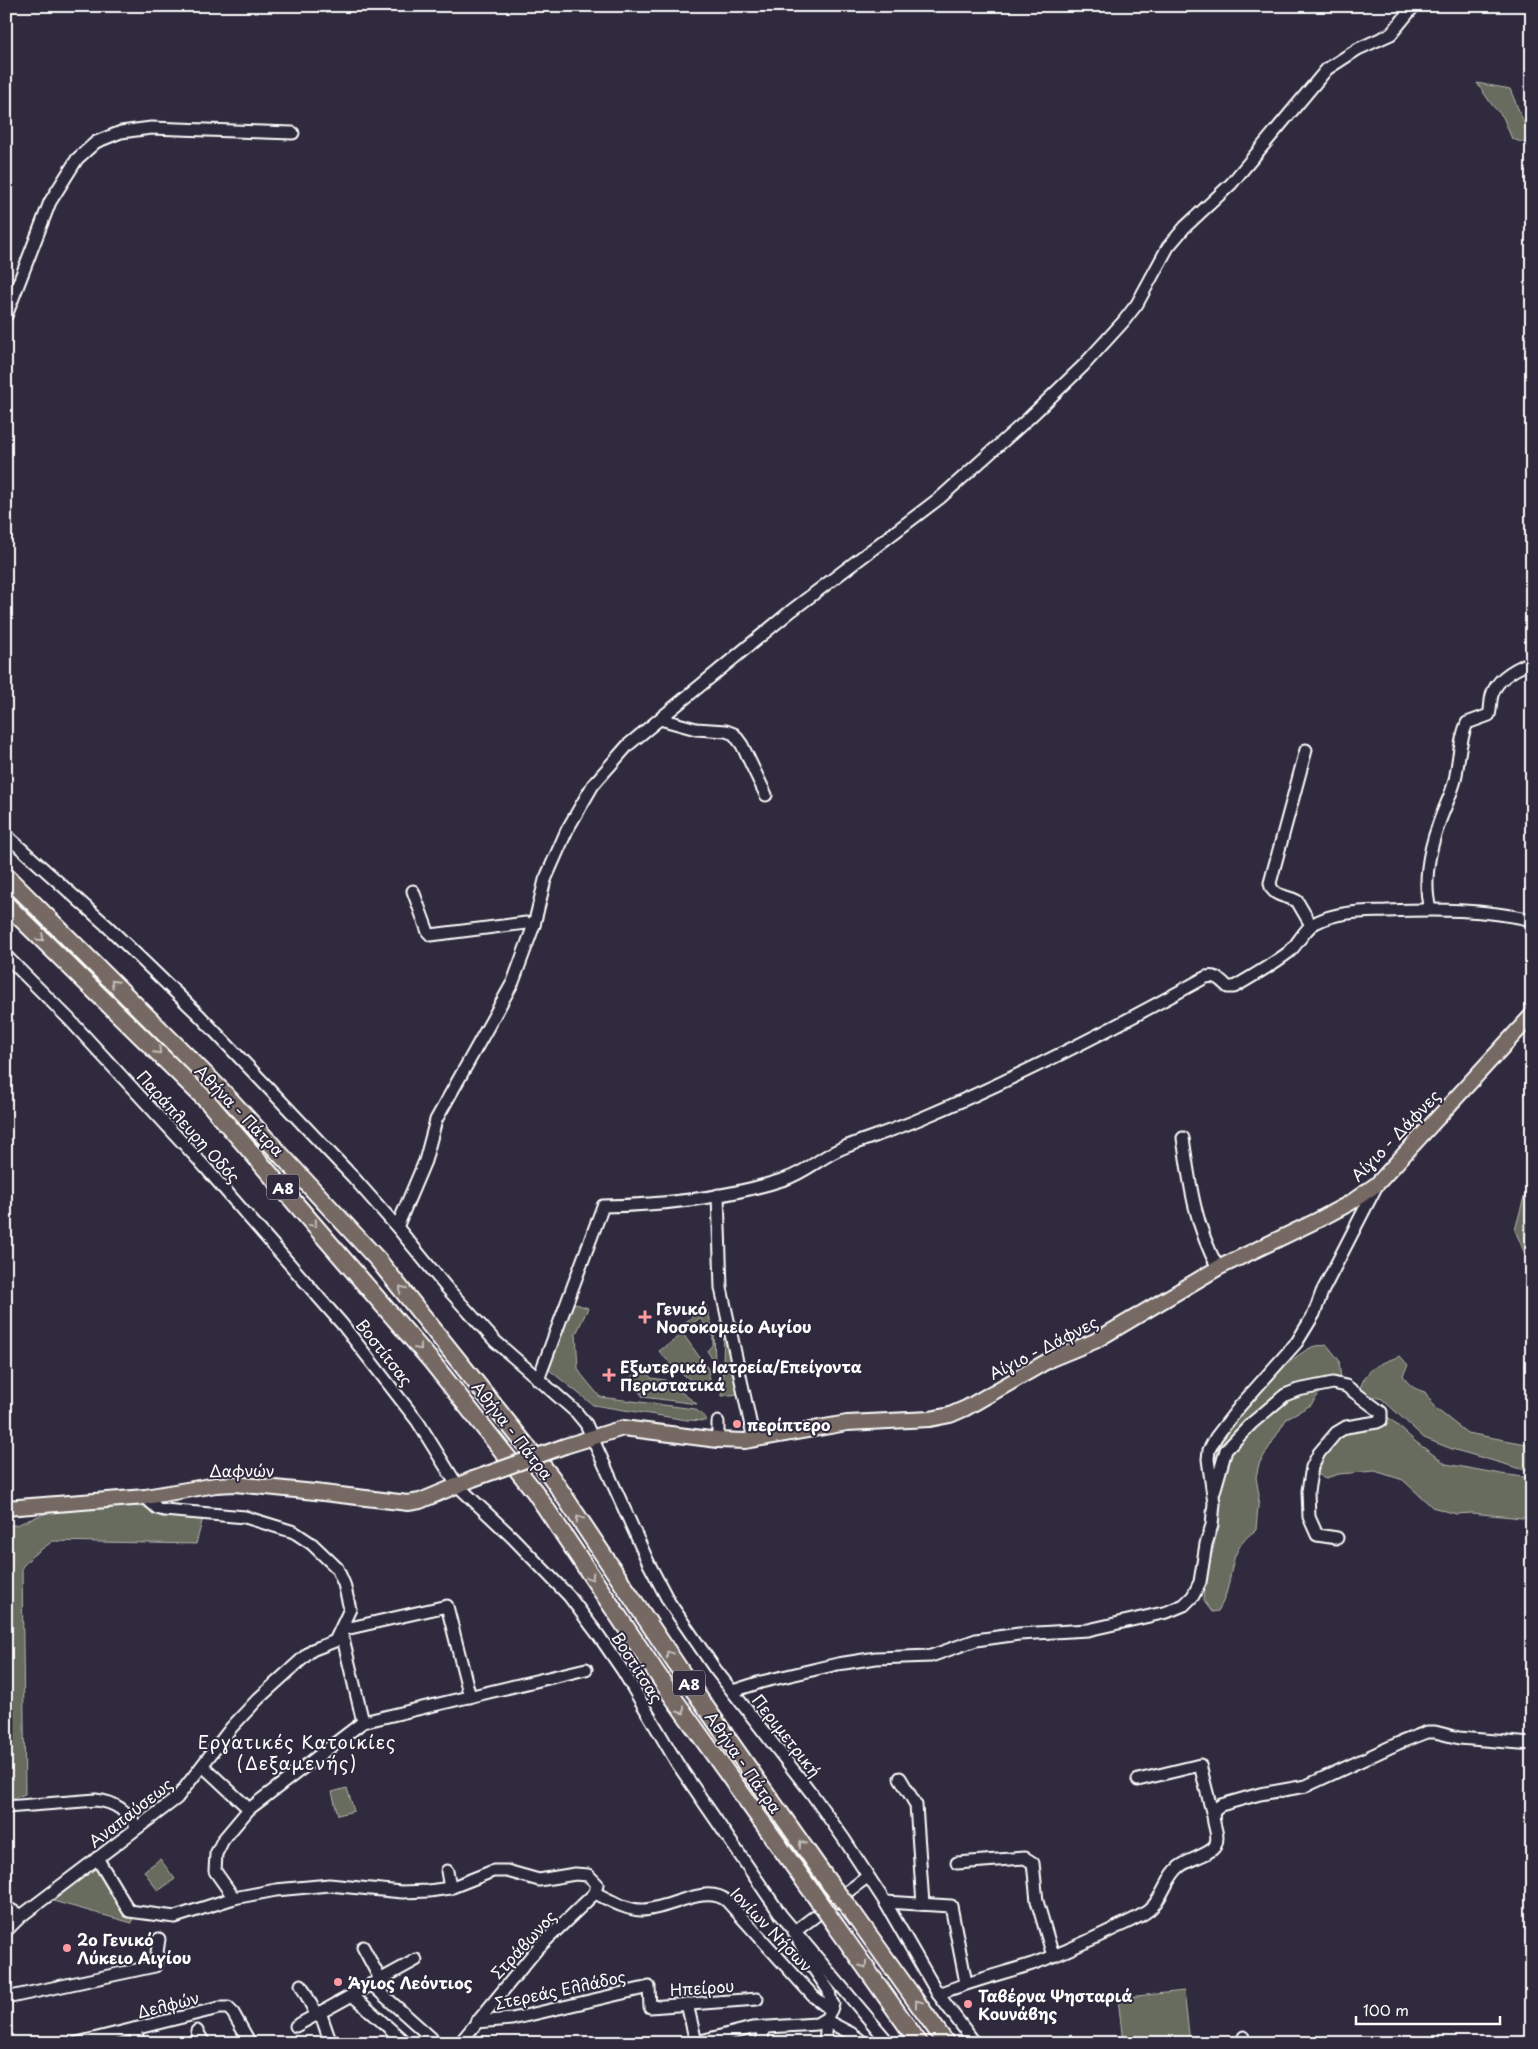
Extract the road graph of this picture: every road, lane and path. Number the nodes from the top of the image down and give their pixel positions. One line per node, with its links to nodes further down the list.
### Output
1 (1414, 6): 5 (street)
2 (292, 134): 3 (street)
3 (6, 316)
4 (1532, 662): 12 (street)
5 (660, 719): 7 (street); 14 (street)
6 (1306, 750): 15 (street)
7 (766, 794)
8 (6, 835): 21 (street, Περιμετρική)
9 (6, 876): 96 (highway, Αθήνα - Πάτρα / Α8, one-way to 9, bridge)
10 (413, 891): 14 (street)
11 (6, 904): 95 (highway, Αθήνα - Πάτρα / Α8, one-way to 95, bridge)
12 (1430, 909): 13 (street); 15 (street)
13 (1532, 920)
14 (534, 925): 21 (street)
15 (1311, 925): 20 (street)
16 (6, 956): 23 (street, Παράπλευρη Οδός)
17 (1532, 1015): 19 (main road, Αίγιο - Δάφνες)
18 (1183, 1138): 22 (street)
19 (1377, 1184): 22 (main road, Αίγιο - Δάφνες); 31 (street)
20 (718, 1195): 24 (street); 28 (street)
21 (397, 1227): 24 (street, Περιμετρική)
22 (1218, 1268): 28 (main road, Αίγιο - Δάφνες)
23 (342, 1324): 30 (street, Βοστίτσας)
24 (538, 1380): 26 (street, Περιμετρική)
25 (718, 1422): 27 (street)
26 (593, 1436): 27 (main road, Αίγιο - Δάφνες); 29 (main road, Αίγιο - Δάφνες, bridge); 37 (street, Περιμετρική)
27 (718, 1440): 28 (main road, Αίγιο - Δάφνες)
28 (754, 1440)
29 (473, 1479): 30 (main road, Δαφνών)
30 (457, 1485): 32 (main road, Δαφνών); 60 (street, Βοστίτσας)
31 (1214, 1494): 34 (street); 37 (street)
32 (145, 1497): 33 (main road, Δαφνών); 35 (street, Αναπαύσεως)
33 (6, 1508)
34 (1337, 1538)
35 (341, 1630): 38 (street); 39 (street); 41 (street, Αναπαύσεως)
36 (586, 1669): 38 (street)
37 (733, 1691): 51 (street, Περιμετρική)
38 (470, 1697): 39 (street)
39 (363, 1722): 45 (street)
40 (1532, 1744): 46 (street)
41 (203, 1766): 45 (street); 47 (street, Αναπαύσεως)
42 (900, 1778): 56 (street)
43 (1138, 1780): 46 (street)
44 (6, 1808): 47 (street)
45 (249, 1809): 54 (street)
46 (1213, 1816): 63 (street)
47 (137, 1827): 48 (street, Αναπαύσεως)
48 (97, 1858): 54 (street); 58 (street, Αναπαύσεως)
49 (958, 1863): 63 (street)
50 (446, 1871): 52 (street)
51 (867, 1877): 55 (street, Περιμετρική); 60 (street)
52 (450, 1888): 53 (street); 54 (street)
53 (595, 1893): 75 (street, Ιονίων Νήσων); 77 (street, Στράβωνος)
54 (234, 1898)
55 (885, 1902): 56 (street); 70 (street, Περιμετρική)
56 (923, 1904): 66 (street)
57 (6, 1908): 58 (street)
58 (22, 1916): 59 (street, Αναπαύσεως)
59 (6, 1932)
60 (794, 1932): 69 (street, Βοστίτσας); 75 (street)
61 (159, 1940): 72 (street)
62 (363, 1947): 65 (street)
63 (1053, 1956): 66 (street)
64 (416, 1960): 65 (street)
65 (376, 1982): 71 (street); 89 (street)
66 (966, 1983): 70 (street)
67 (301, 1985): 76 (street)
68 (649, 1987): 74 (street, Ηπείρου); 77 (street, Στερεάς Ελλάδος)
69 (843, 1989): 75 (street); 94 (street, Βοστίτσας)
70 (938, 1994): 97 (street, Περιμετρική)
71 (352, 1995): 76 (street); 88 (street)
72 (6, 1998)
73 (757, 1999): 74 (street, Ηπείρου)
74 (687, 2004): 82 (street)
75 (829, 2012): 79 (street); 92 (street); 93 (street, Ιονίων Νήσων)
76 (318, 2013): 78 (street); 87 (street)
77 (476, 2022): 90 (street, Στράβωνος)
78 (296, 2026)
79 (763, 2027): 82 (street); 91 (street)
80 (134, 2029): 83 (street, Δελφών); 84 (street); 86 (street, Δελφών)
81 (197, 2031): 85 (street)
82 (694, 2042)
83 (77, 2043)
84 (138, 2043)
85 (204, 2043)
86 (250, 2043)
87 (335, 2043)
88 (406, 2043)
89 (437, 2043)
90 (460, 2043)
91 (762, 2043)
92 (824, 2043)
93 (864, 2043)
94 (889, 2043)
95 (919, 2043)
96 (946, 2043)
97 (975, 2043)

